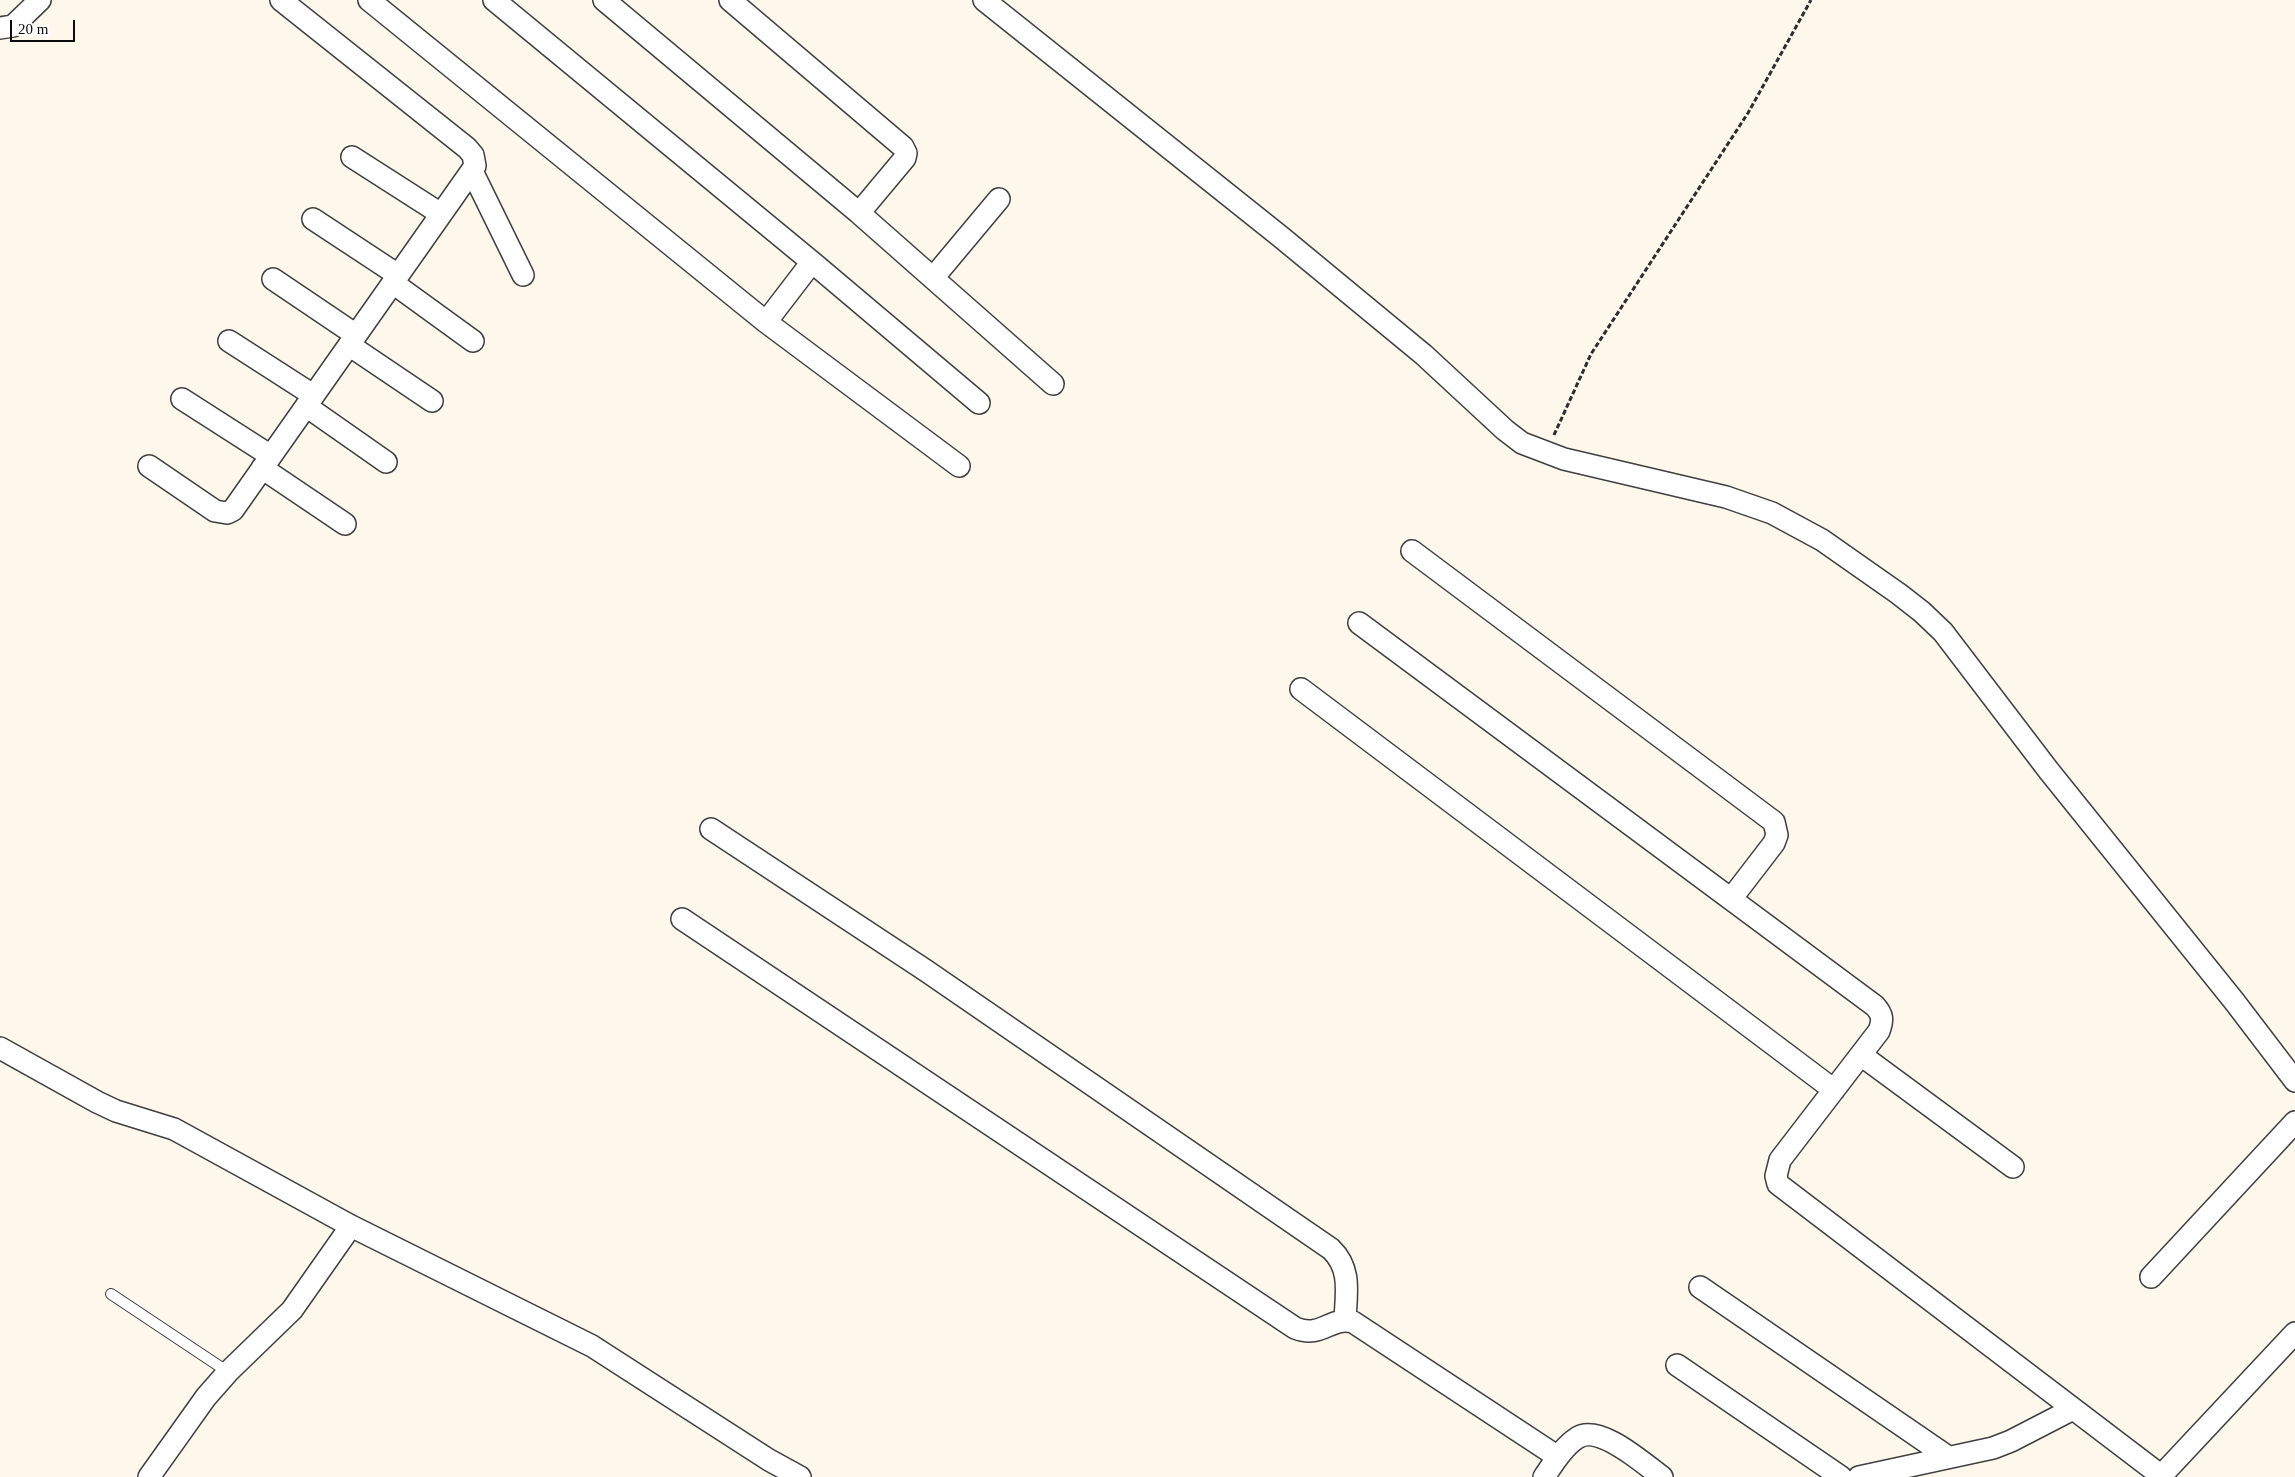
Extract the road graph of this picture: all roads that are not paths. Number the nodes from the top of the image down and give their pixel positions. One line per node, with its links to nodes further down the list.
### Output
1 (40, 0): 8 (street)
2 (281, 0): 10 (street)
3 (369, 0): 20 (street)
4 (494, 0): 15 (street)
5 (604, 0): 12 (street)
6 (730, 0): 12 (street)
7 (984, 0): 42 (street)
8 (0, 28)
9 (352, 158): 13 (street)
10 (472, 171): 13 (street); 16 (street)
11 (998, 199): 17 (street)
12 (859, 213): 17 (street)
13 (441, 214): 19 (street)
14 (313, 219): 19 (street)
15 (812, 262): 20 (street); 28 (street)
16 (523, 275)
17 (932, 278): 24 (street)
18 (273, 279): 21 (street)
19 (395, 279): 21 (street); 22 (street)
20 (766, 322): 32 (street)
21 (352, 340): 26 (street); 27 (street)
22 (473, 341)
23 (230, 342): 26 (street)
24 (1053, 384)
25 (182, 399): 29 (street)
26 (310, 401): 29 (street); 30 (street)
27 (432, 401)
28 (979, 403)
29 (266, 462): 31 (street); 33 (street)
30 (386, 462)
31 (149, 466)
32 (959, 466)
33 (345, 524)
34 (1412, 551): 38 (street)
35 (1359, 623): 38 (street)
36 (1301, 689): 43 (street)
37 (711, 830): 50 (street)
38 (1730, 899): 41 (street)
39 (682, 919): 50 (street)
40 (0, 1048): 46 (street)
41 (1861, 1055): 43 (street); 45 (street)
42 (2295, 1081)
43 (1834, 1090): 54 (street)
44 (2295, 1122): 47 (street)
45 (2013, 1167)
46 (351, 1226): 53 (street); 59 (street)
47 (2151, 1277)
48 (1700, 1287): 56 (street)
49 (111, 1294): 53 (lane)
50 (1345, 1320): 55 (street)
51 (2295, 1334): 57 (street)
52 (1677, 1366): 62 (street)
53 (228, 1372): 58 (street)
54 (2073, 1408): 56 (street); 57 (street)
55 (1558, 1457): 60 (street); 61 (street)
56 (1948, 1457): 63 (street)
57 (2162, 1476)
58 (149, 1477)
59 (800, 1477)
60 (1544, 1477)
61 (1662, 1477)
62 (1841, 1477)
63 (1860, 1477)

